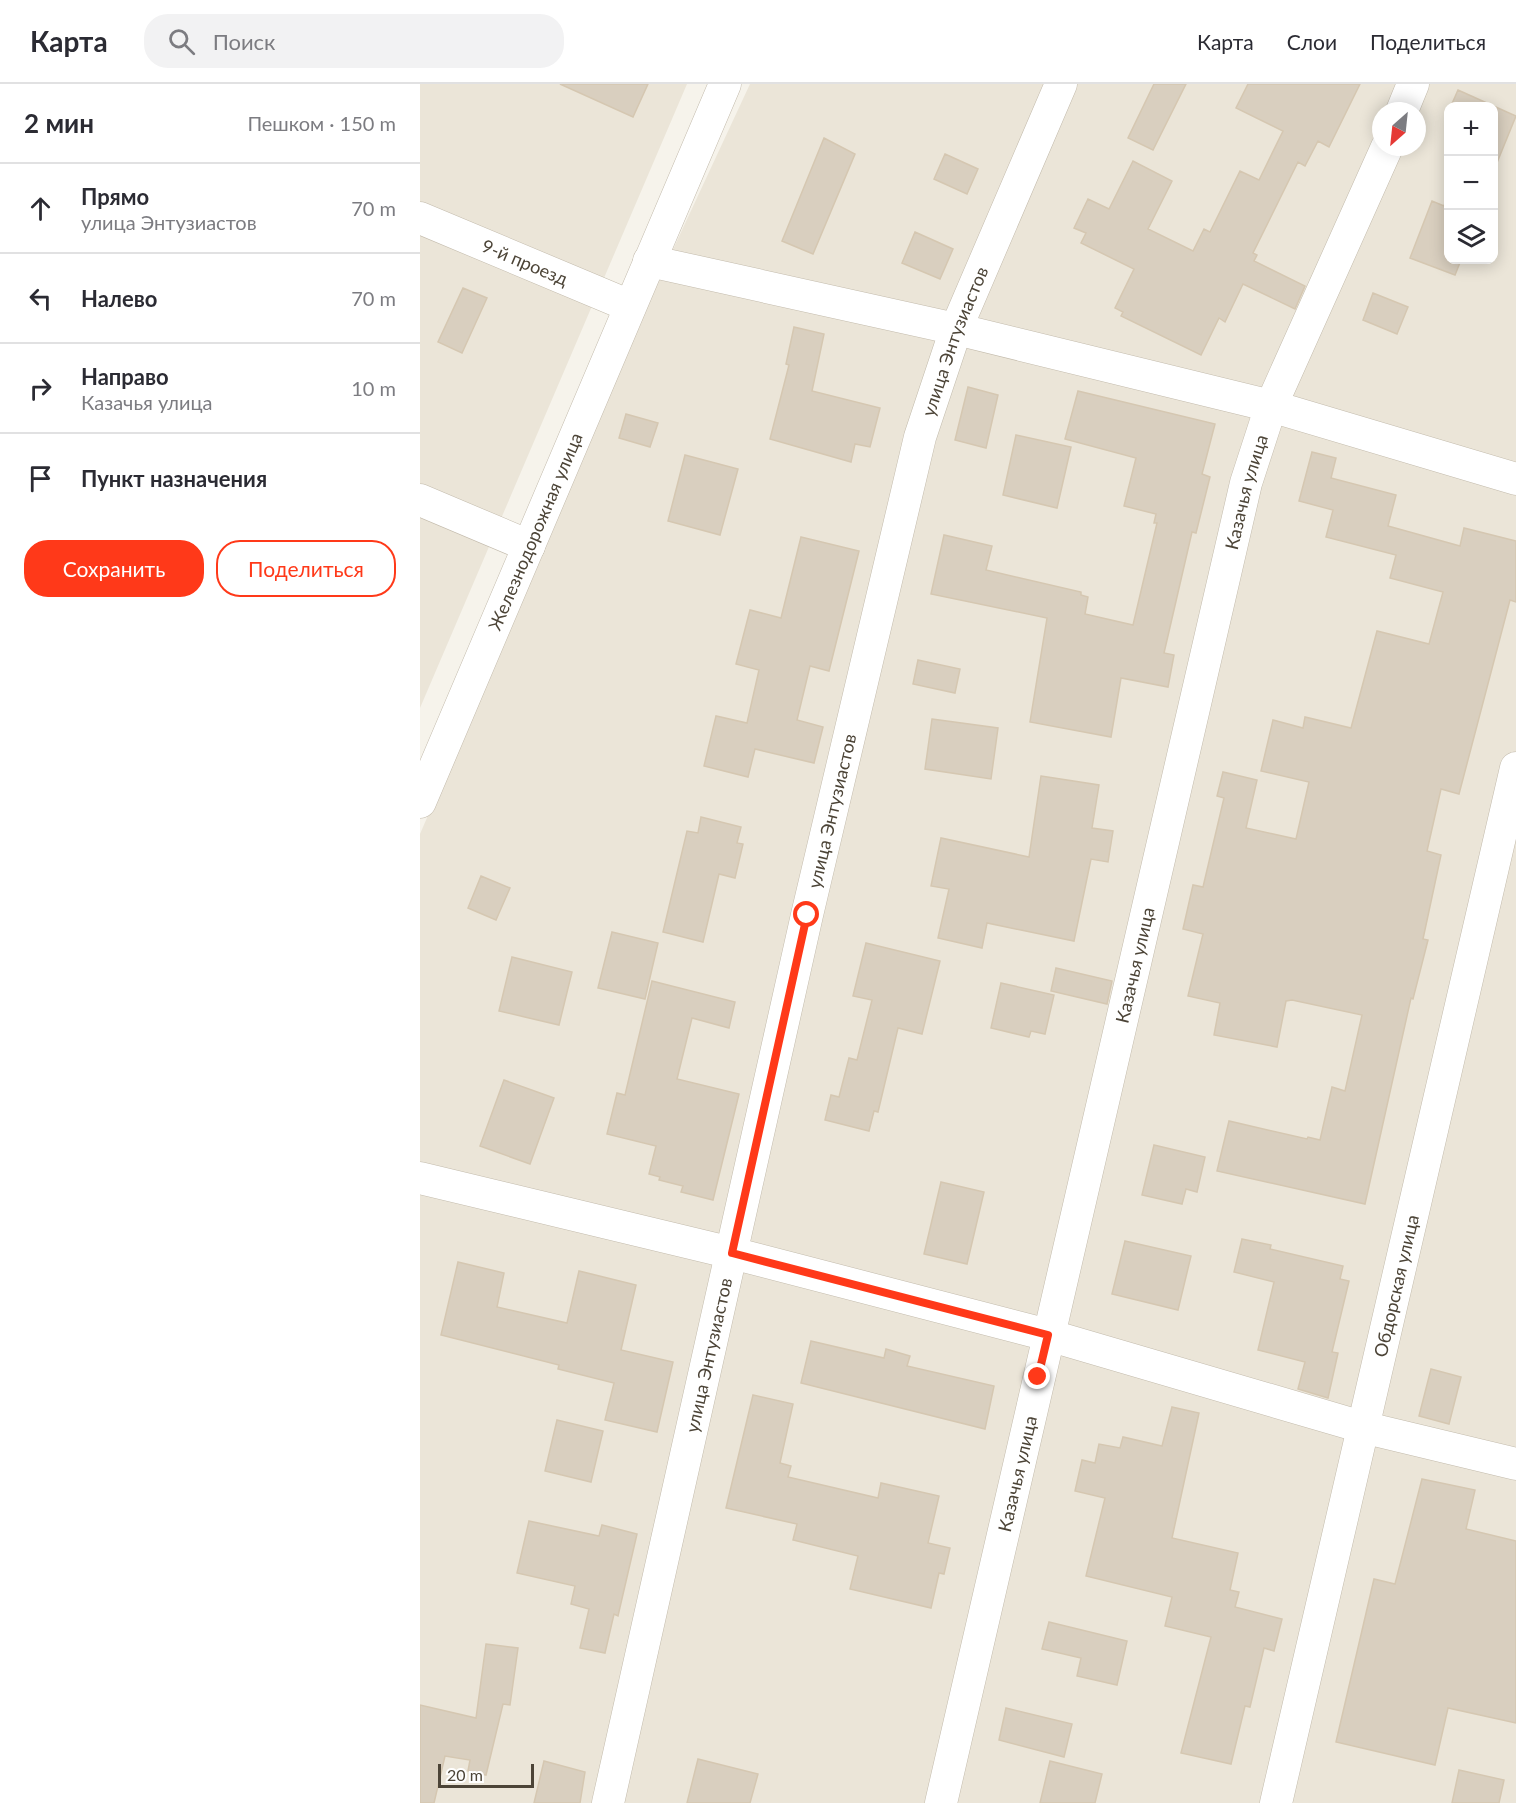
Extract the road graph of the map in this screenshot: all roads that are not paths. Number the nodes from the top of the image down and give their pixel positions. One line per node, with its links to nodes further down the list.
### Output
1 (725, 84): 7 (street, Железнодорожная улица)
2 (1061, 84): 9 (street, улица Энтузиастов)
3 (1413, 84): 4 (street)
4 (1406, 102)
5 (1383, 156): 10 (street, Казачья улица)
6 (420, 218): 8 (street, 9-й проезд)
7 (649, 261): 8 (street, Железнодорожная улица); 9 (street)
8 (630, 306): 13 (street, Железнодорожная улица)
9 (956, 329): 10 (street); 17 (street, улица Энтузиастов)
10 (1270, 406): 11 (street); 18 (street, Казачья улица)
11 (1516, 479)
12 (420, 500): 13 (street)
13 (529, 546): 15 (street, Железнодорожная улица)
14 (1516, 768): 19 (street, Обдорская улица)
15 (420, 802)
16 (422, 1187): 17 (street)
17 (732, 1253): 18 (street); 21 (street, улица Энтузиастов)
18 (1048, 1335): 19 (street); 22 (street, Казачья улица)
19 (1362, 1427): 20 (street); 23 (street, Обдорская улица)
20 (1516, 1464)
21 (608, 1803)
22 (941, 1803)
23 (1276, 1803)

